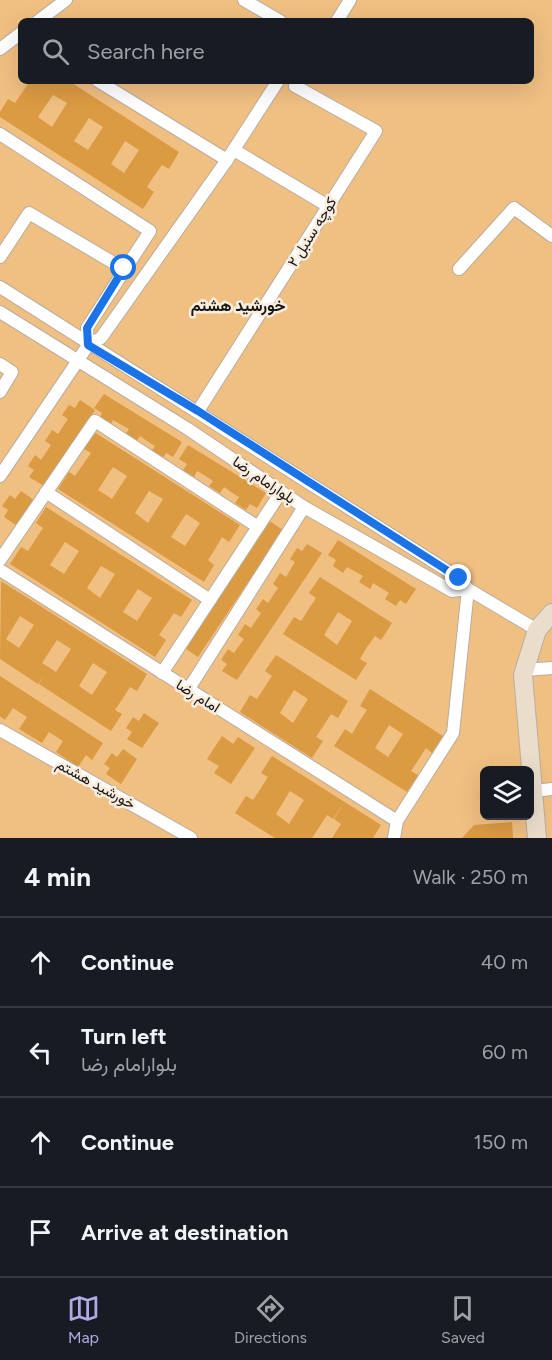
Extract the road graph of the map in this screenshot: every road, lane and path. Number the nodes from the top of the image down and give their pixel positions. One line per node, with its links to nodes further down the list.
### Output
1 (66, 0): 4 (street)
2 (244, 0): 5 (street)
3 (350, 0): 6 (street)
4 (42, 18)
5 (275, 18)
6 (339, 18)
7 (18, 35): 8 (street)
8 (0, 49)
9 (103, 84): 13 (street)
10 (276, 84): 13 (street)
11 (295, 86): 14 (street, کوچه سنبل ۲)
12 (0, 134): 18 (street)
13 (230, 155): 14 (street); 22 (street)
14 (328, 206): 26 (street, کوچه سنبل ۲)
15 (552, 236): 19 (street)
16 (5, 239): 17 (street); 18 (street)
17 (0, 257)
18 (124, 268): 22 (street)
19 (459, 269)
20 (0, 287): 22 (street)
21 (0, 312): 23 (street, بلوارامام رضا)
22 (88, 345): 23 (street); 26 (street)
23 (76, 362): 27 (street); 30 (street, بلوارامام رضا)
24 (0, 364): 25 (street)
25 (0, 392)
26 (198, 411): 28 (street)
27 (1, 471)
28 (301, 478): 30 (street); 35 (street)
29 (46, 492): 32 (street); 33 (street); 36 (street)
30 (285, 494): 31 (street, بلوارامام رضا); 32 (street)
31 (304, 507): 35 (street, بلوارامام رضا); 42 (street)
32 (258, 527): 36 (street)
33 (0, 561)
34 (0, 570): 41 (street, امام رضا)
35 (468, 589): 38 (street, بلوارامام رضا); 47 (street)
36 (210, 600): 41 (street)
37 (552, 613): 38 (street)
38 (537, 630): 40 (street)
39 (552, 668): 40 (street)
40 (524, 670): 44 (street)
41 (162, 673): 42 (street, امام رضا)
42 (188, 690): 47 (street, امام رضا)
43 (0, 730): 48 (street, خورشید هشتم)
44 (532, 766)
45 (552, 789): 46 (street)
46 (534, 790): 50 (street)
47 (397, 821): 49 (street)
48 (191, 838)
49 (394, 838)
50 (537, 838)

